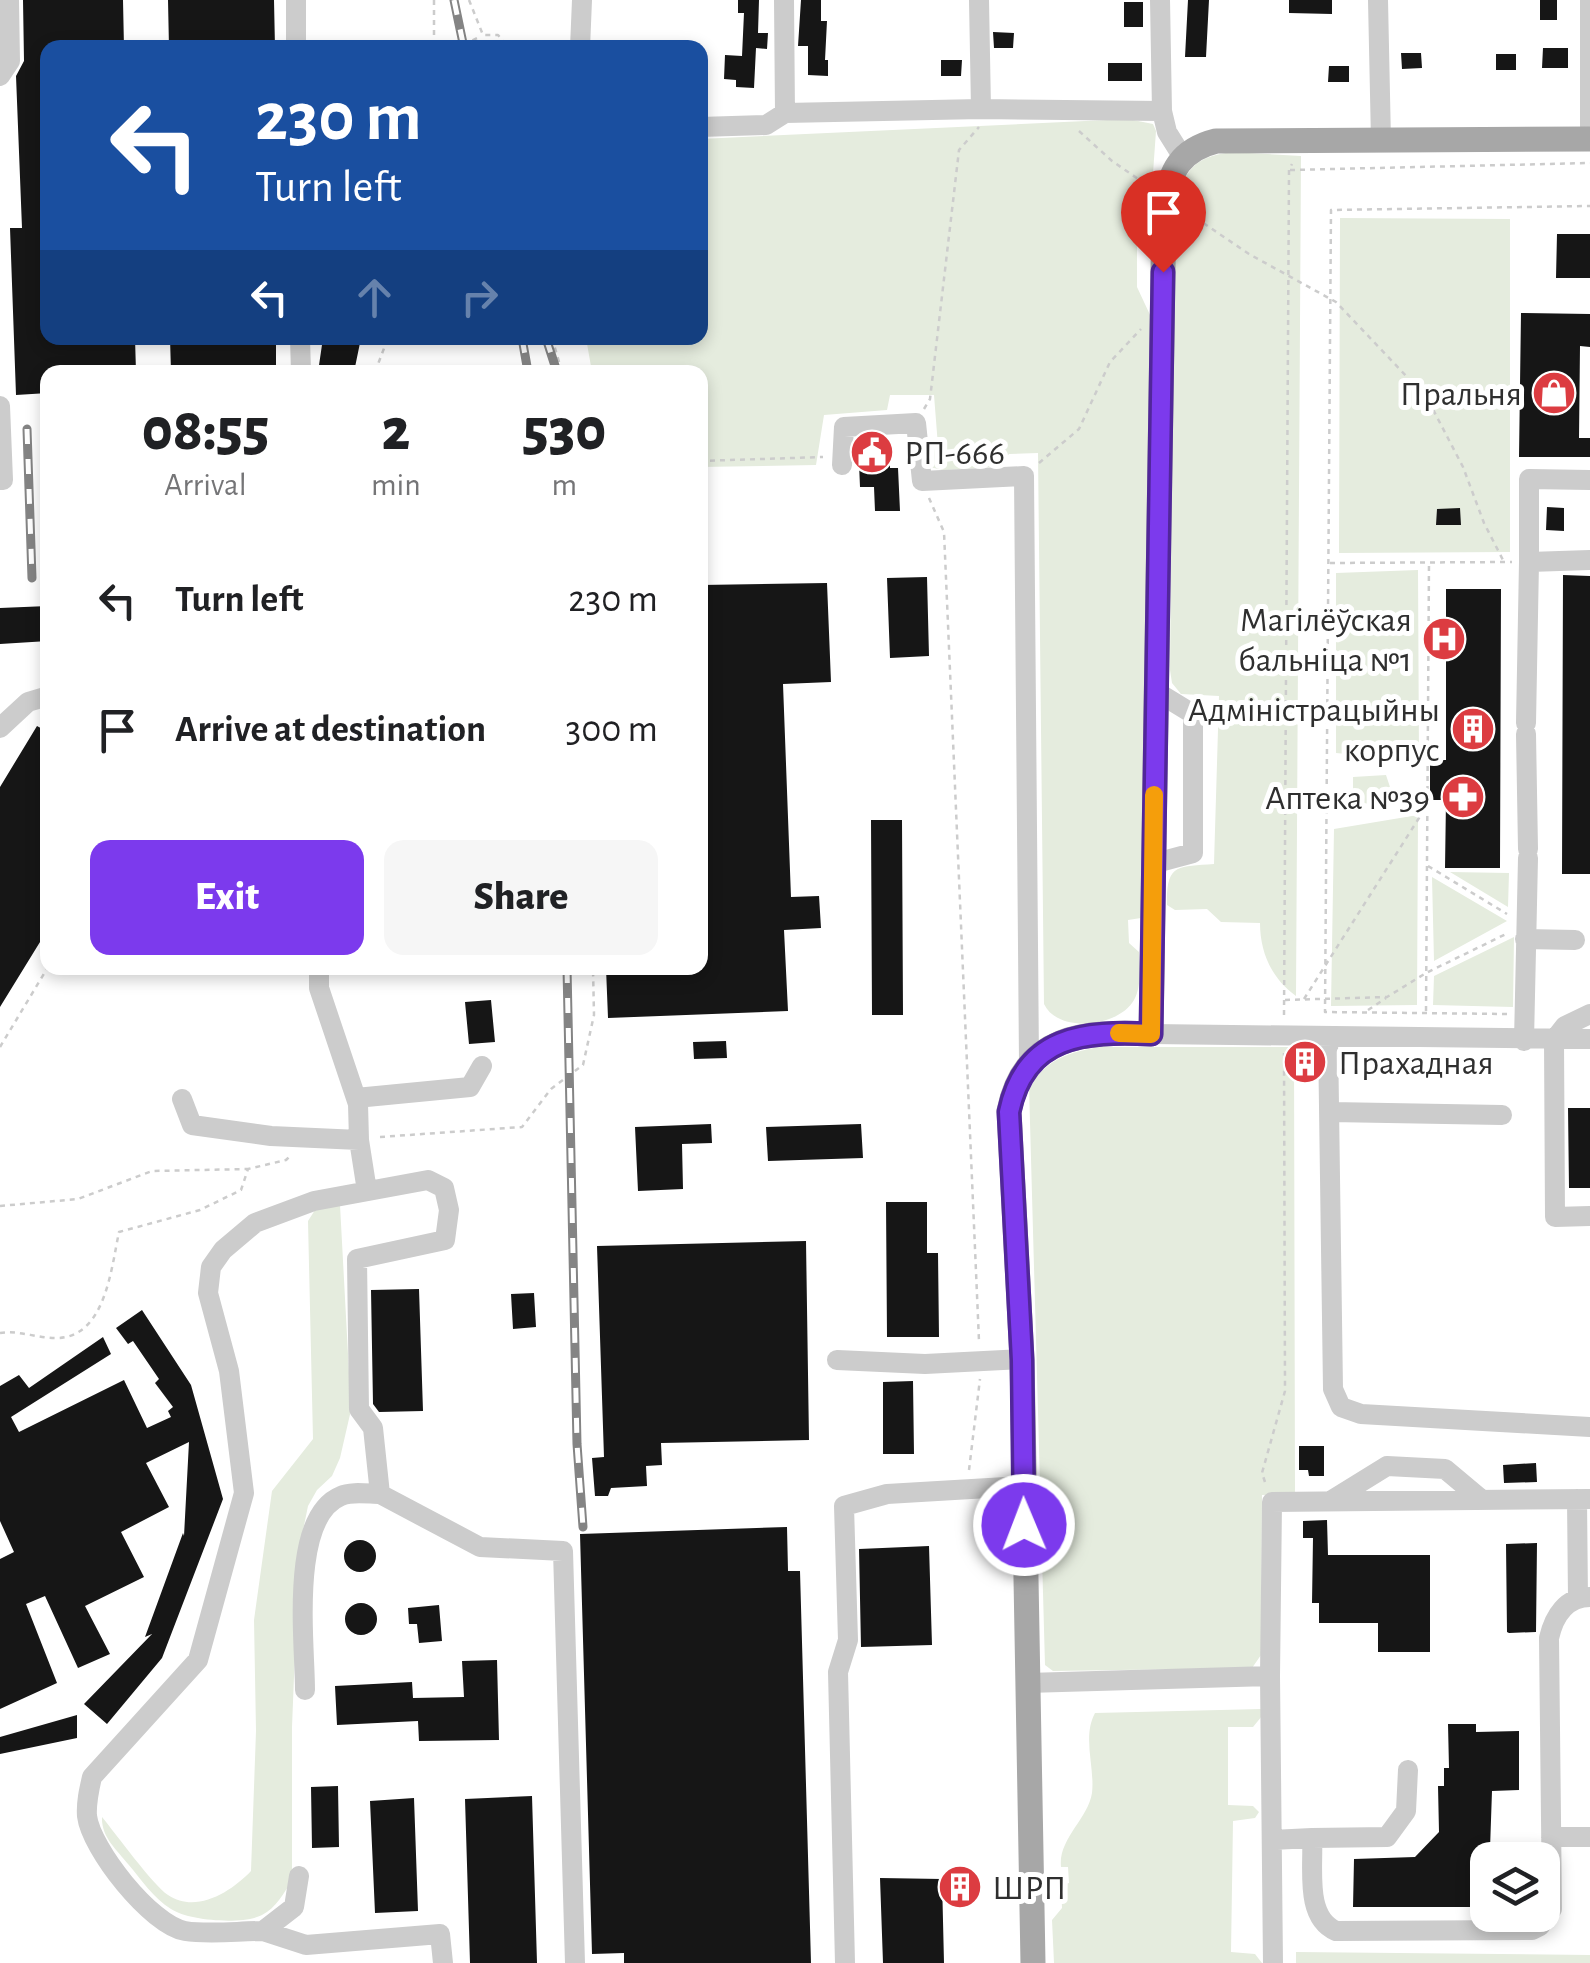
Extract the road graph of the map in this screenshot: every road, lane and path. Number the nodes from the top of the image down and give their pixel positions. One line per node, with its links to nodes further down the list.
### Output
1 (10, 0): 17 (street)
2 (296, 0): 12 (street)
3 (434, 0): 13 (path)
4 (470, 0): 11 (path)
5 (582, 0): 16 (street)
6 (784, 0): 21 (street)
7 (979, 0): 18 (street)
8 (1160, 0): 19 (street)
9 (1378, 0): 25 (street)
10 (1590, 0): 23 (street)
11 (483, 36): 14 (path); 15 (path)
12 (296, 40)
13 (434, 40)
14 (474, 40)
15 (502, 40)
16 (580, 40)
17 (0, 76)
18 (981, 108): 20 (street); 21 (street); 35 (path)
19 (1162, 111): 20 (street); 26 (street)
20 (1060, 112): 29 (path)
21 (785, 113): 22 (street)
22 (708, 127)
23 (1590, 138): 25 (main road)
24 (1302, 140): 25 (main road); 26 (main road); 28 (path)
25 (1381, 140)
26 (1182, 156): 29 (main road)
27 (1590, 162): 28 (path)
28 (1289, 170): 31 (path)
29 (1166, 196): 31 (path); 33 (main road)
30 (1590, 206): 32 (path)
31 (1288, 275): 32 (path); 61 (path)
32 (1330, 298): 44 (path); 46 (path)
33 (1162, 306): 38 (path); 47 (main road)
34 (0, 406): 39 (street)
35 (916, 423): 37 (street); 41 (street)
36 (708, 461): 37 (path)
37 (842, 461)
38 (1024, 476): 41 (street); 75 (street)
39 (0, 480)
40 (1590, 480): 45 (street)
41 (922, 481): 90 (path)
42 (1590, 560): 45 (street)
43 (1429, 562): 44 (path); 46 (path); 50 (path)
44 (1504, 562): 45 (path)
45 (1529, 562): 53 (street)
46 (1328, 564): 55 (path)
47 (1156, 692): 51 (main road); 51 (street)
48 (40, 698): 49 (street)
49 (0, 728)
50 (1426, 807): 52 (path); 55 (path)
51 (1152, 864): 68 (main road)
52 (1426, 865): 53 (path); 56 (path)
53 (1525, 932): 54 (street); 56 (path); 67 (street)
54 (1575, 940)
55 (1325, 965): 62 (path); 63 (path)
56 (1426, 973): 60 (path); 65 (path)
57 (43, 975): 74 (path)
58 (319, 975): 77 (street)
59 (592, 975): 82 (path)
60 (1387, 998): 63 (path); 64 (path)
61 (1284, 1000): 62 (path); 69 (path)
62 (1304, 1000): 63 (path)
63 (1324, 1000): 64 (path)
64 (1364, 1012): 65 (path)
65 (1426, 1012): 67 (path)
66 (1590, 1014): 73 (street)
67 (1524, 1015): 72 (street)
68 (1151, 1034): 69 (street); 75 (main road)
69 (1284, 1034): 70 (street); 98 (path)
70 (1328, 1036): 72 (street); 79 (street)
71 (1590, 1039): 73 (street)
72 (1524, 1040): 73 (street)
73 (1554, 1040): 86 (street)
74 (0, 1048)
75 (1029, 1064): 89 (main road)
76 (482, 1066): 77 (street)
77 (356, 1098): 82 (street)
78 (182, 1099): 81 (street)
79 (1331, 1112): 80 (street); 91 (street)
80 (1502, 1114)
81 (304, 1137): 82 (street); 83 (path)
82 (359, 1140): 84 (street)
83 (248, 1169): 85 (path); 87 (path)
84 (367, 1191): 94 (street); 109 (street)
85 (0, 1206)
86 (1590, 1216)
87 (0, 1333)
88 (837, 1360): 90 (street)
89 (1022, 1360): 90 (street); 92 (main road)
90 (980, 1361): 93 (path)
91 (1590, 1426)
92 (1024, 1486): 93 (street); 101 (main road)
93 (967, 1487): 112 (street)
94 (380, 1494): 102 (street); 111 (street)
95 (1330, 1500): 96 (street); 96 (street); 98 (street)
96 (1482, 1500): 97 (street)
97 (1584, 1500): 99 (street)
98 (1272, 1502): 100 (street)
99 (1584, 1598): 105 (street)
100 (1270, 1676): 101 (street); 107 (street)
101 (1027, 1683): 113 (main road)
102 (305, 1690)
103 (1408, 1770): 106 (street)
104 (1590, 1836): 105 (street)
105 (1551, 1837): 106 (street)
106 (1312, 1838): 107 (street)
107 (1272, 1840): 114 (street)
108 (299, 1876): 109 (street)
109 (263, 1931): 110 (street)
110 (443, 1963)
111 (574, 1963)
112 (845, 1963)
113 (1034, 1963)
114 (1274, 1963)

